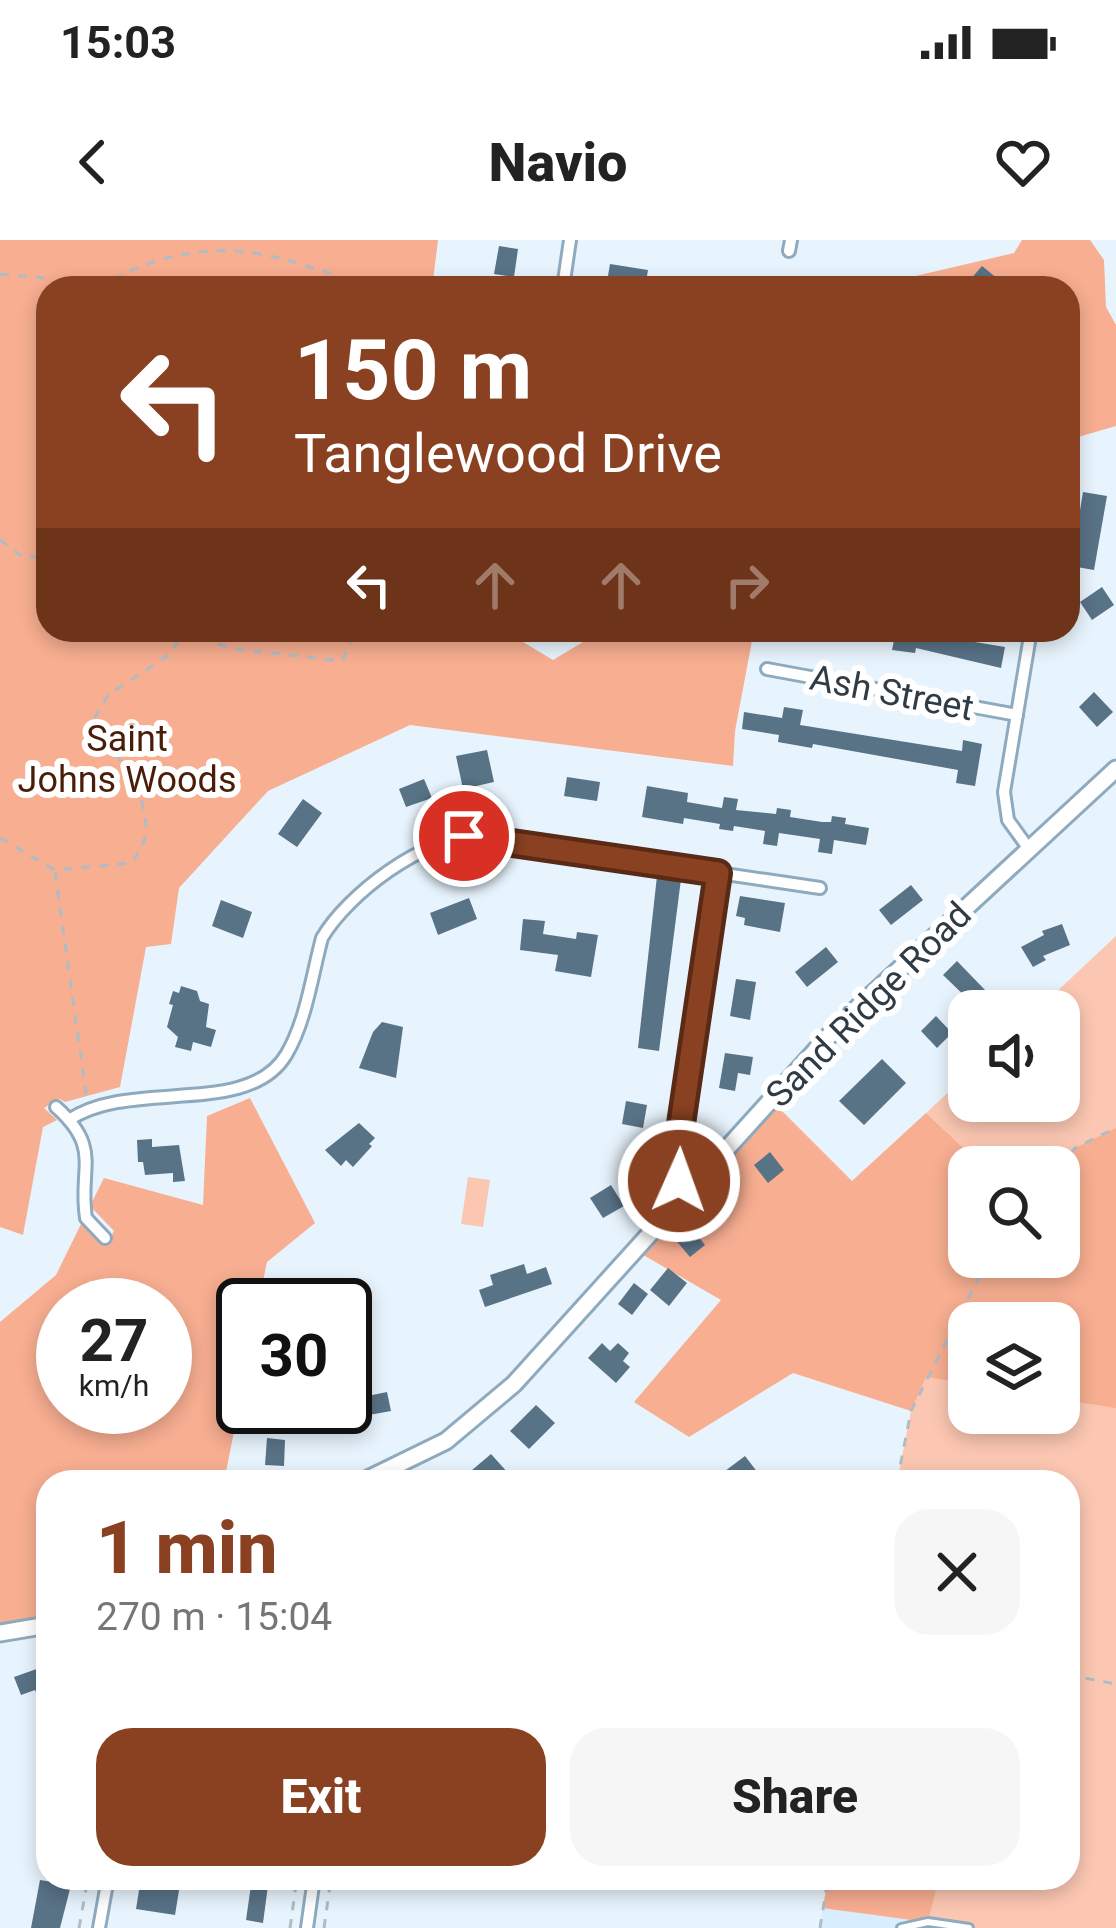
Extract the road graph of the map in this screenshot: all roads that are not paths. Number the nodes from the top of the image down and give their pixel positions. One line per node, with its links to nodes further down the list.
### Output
1 (570, 240): 2 (street)
2 (565, 276)
3 (1029, 642): 5 (street)
4 (767, 669): 5 (street, Ash Street)
5 (1017, 715): 7 (street)
6 (1116, 769): 7 (street, Sand Ridge Road)
7 (1029, 849): 12 (street, Sand Ridge Road)
8 (718, 873): 9 (street); 11 (street); 12 (street)
9 (820, 888)
10 (56, 1107): 11 (street)
11 (69, 1120): 13 (street)
12 (685, 1195): 14 (street, Sand Ridge Road)
13 (105, 1238)
14 (388, 1470)
15 (36, 1627): 16 (street)
16 (0, 1633)
17 (107, 1890): 19 (street)
18 (312, 1890): 20 (street)
19 (99, 1928)
20 (307, 1928)
21 (901, 1928): 22 (lane)
22 (969, 1928)

